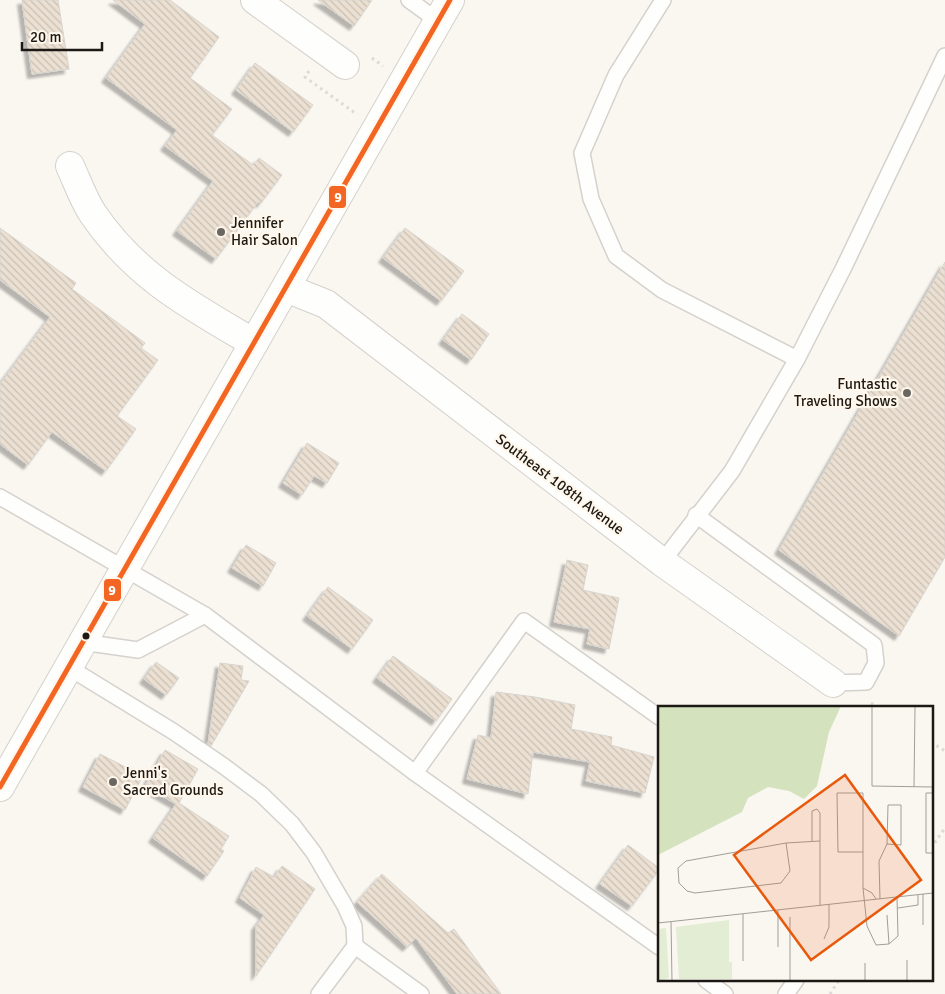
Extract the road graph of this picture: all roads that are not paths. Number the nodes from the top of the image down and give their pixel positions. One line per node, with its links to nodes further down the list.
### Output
1 (255, 0): 6 (street)
2 (409, 0): 4 (lane)
3 (663, 0): 10 (lane)
4 (444, 11): 8 (street)
5 (945, 56): 10 (lane)
6 (345, 65)
7 (70, 166): 9 (street)
8 (286, 288): 9 (street); 13 (street, Southeast 108th Avenue)
9 (254, 343): 14 (street)
10 (797, 359): 12 (lane)
11 (0, 497): 14 (lane)
12 (696, 515): 13 (lane); 18 (lane)
13 (662, 562): 18 (street, Southeast 108th Avenue)
14 (126, 568): 15 (lane); 16 (street)
15 (205, 615): 16 (lane); 20 (lane)
16 (82, 642): 17 (street)
17 (68, 667): 21 (street); 22 (lane)
18 (832, 683)
19 (658, 716): 20 (lane)
20 (415, 773): 23 (lane)
21 (2, 781)
22 (355, 946): 26 (lane); 27 (lane)
23 (658, 946)
24 (709, 982): 28 (lane)
25 (795, 982): 29 (lane)
26 (319, 994)
27 (420, 994)
28 (725, 994)
29 (786, 994)

